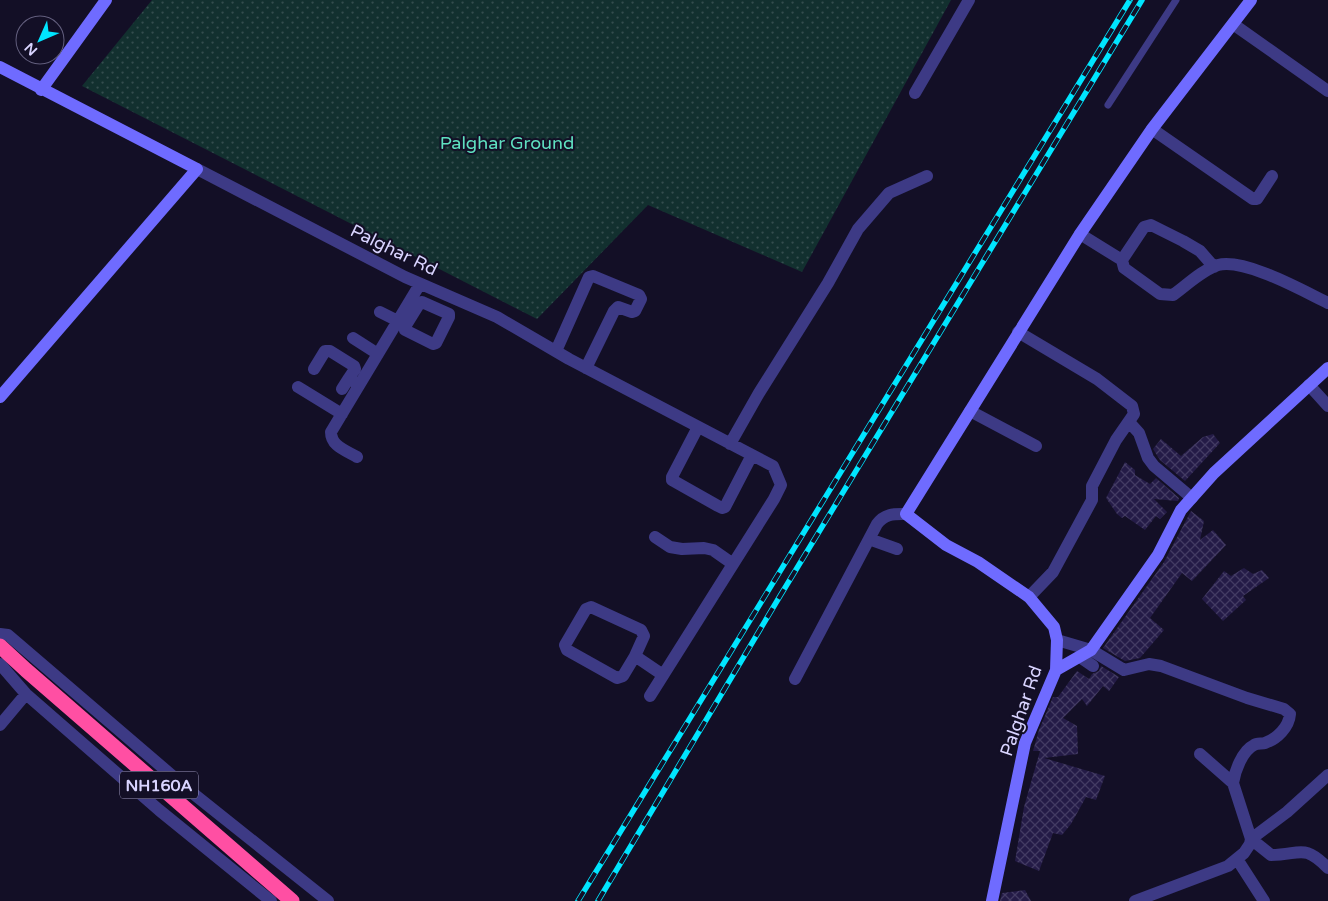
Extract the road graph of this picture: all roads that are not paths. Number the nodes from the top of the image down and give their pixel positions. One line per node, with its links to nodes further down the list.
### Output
1 (106, 0): 7 (street)
2 (969, 0): 9 (street)
3 (1176, 0): 10 (lane)
4 (1251, 0): 5 (street)
5 (1233, 24): 8 (street); 11 (street)
6 (0, 67): 7 (street, Palghar Rd)
7 (41, 90): 12 (street, Palghar Rd)
8 (1328, 91)
9 (915, 93)
10 (1108, 105)
11 (1152, 129): 14 (street); 15 (street)
12 (197, 169): 18 (street, Palghar Rd); 33 (street)
13 (927, 176): 39 (street)
14 (1272, 176)
15 (1080, 234): 16 (street); 22 (street)
16 (1122, 260): 17 (street); 17 (street)
17 (1214, 267): 19 (street)
18 (420, 284): 21 (street); 24 (street, Palghar Rd)
19 (1328, 303)
20 (380, 312): 21 (street)
21 (402, 323): 25 (street)
22 (1018, 332): 35 (street); 37 (street)
23 (353, 338): 25 (street)
24 (556, 351): 26 (street, Palghar Rd); 26 (street)
25 (378, 354): 29 (street)
26 (586, 368): 38 (street, Palghar Rd)
27 (1328, 368): 30 (street)
28 (314, 369): 29 (street)
29 (354, 381): 32 (street); 36 (street)
30 (1309, 385): 34 (street); 43 (street)
31 (298, 387): 36 (street)
32 (342, 389)
33 (0, 397)
34 (1328, 406)
35 (970, 411): 40 (street); 44 (street)
36 (342, 414): 42 (street)
37 (1129, 422): 43 (street); 49 (street)
38 (698, 427): 39 (street, Palghar Rd); 41 (street)
39 (730, 444): 41 (street, Palghar Rd)
40 (1036, 446)
41 (752, 455): 48 (street, Palghar Rd)
42 (357, 456)
43 (1192, 498): 53 (street)
44 (906, 514): 46 (street); 49 (street, Palghar Rd)
45 (655, 537): 48 (street)
46 (869, 539): 47 (street); 60 (street)
47 (897, 549)
48 (733, 564): 59 (street)
49 (1030, 597): 51 (street, Palghar Rd)
50 (0, 634): 72 (street)
51 (1057, 640): 53 (street); 58 (street, Palghar Rd)
52 (0, 646): 71 (highway, NH160A)
53 (1091, 650): 55 (street); 66 (street)
54 (635, 656): 54 (street); 59 (street)
55 (1080, 658): 57 (street); 58 (street)
56 (0, 664): 61 (street)
57 (1093, 666)
58 (1056, 670): 73 (street, Palghar Rd)
59 (664, 675): 62 (street)
60 (795, 679)
61 (26, 694): 63 (street); 70 (street)
62 (650, 696)
63 (0, 725)
64 (1200, 754): 66 (street)
65 (1328, 775): 67 (street)
66 (1234, 783): 67 (street)
67 (1251, 839): 68 (street); 69 (street)
68 (1237, 859): 74 (street); 75 (street)
69 (1328, 868)
70 (271, 901)
71 (292, 901)
72 (328, 901)
73 (992, 901)
74 (1135, 901)
75 (1264, 901)

